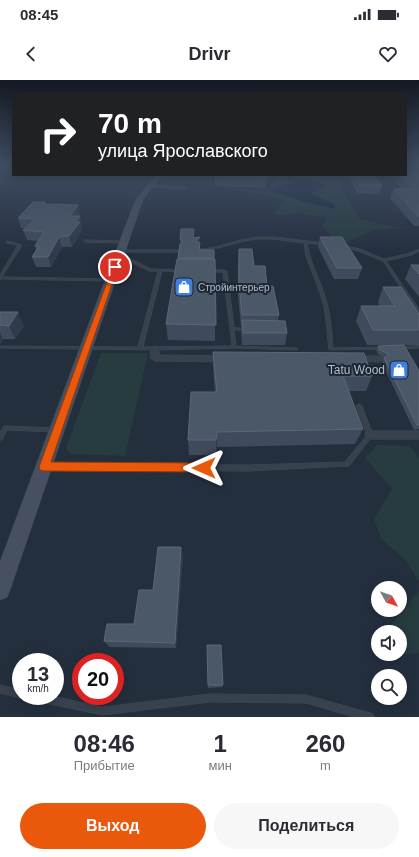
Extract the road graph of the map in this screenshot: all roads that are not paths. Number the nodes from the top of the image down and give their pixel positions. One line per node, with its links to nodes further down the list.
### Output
1 (143, 195): 7 (street)
2 (86, 241): 7 (lane)
3 (8, 242): 15 (lane)
4 (305, 243): 5 (lane); 8 (lane); 24 (lane)
5 (332, 245)
6 (338, 245): 11 (lane)
7 (122, 249): 10 (lane); 12 (lane); 16 (street)
8 (200, 250)
9 (419, 250): 11 (lane)
10 (180, 251)
11 (384, 260): 17 (lane)
12 (160, 271): 13 (lane); 26 (lane)
13 (186, 271)
14 (202, 271): 18 (lane)
15 (0, 278): 16 (lane)
16 (111, 280): 23 (street)
17 (419, 312)
18 (232, 329): 19 (lane); 21 (lane)
19 (255, 329)
20 (0, 347): 23 (lane)
21 (234, 347): 27 (lane); 28 (lane)
22 (419, 347): 25 (lane)
23 (86, 348): 26 (lane); 34 (street)
24 (387, 348)
25 (395, 348)
26 (140, 349): 27 (lane)
27 (155, 349): 29 (street)
28 (296, 349)
29 (231, 359)
30 (341, 359): 31 (street)
31 (380, 360)
32 (360, 406): 35 (lane)
33 (2, 428): 34 (lane); 37 (lane)
34 (57, 430): 38 (street)
35 (370, 434): 36 (street); 38 (lane)
36 (419, 435)
37 (0, 438)
38 (44, 467): 39 (street)
39 (0, 590)
40 (0, 690): 41 (lane)
41 (12, 692)
42 (64, 703): 43 (lane)
43 (370, 717)

